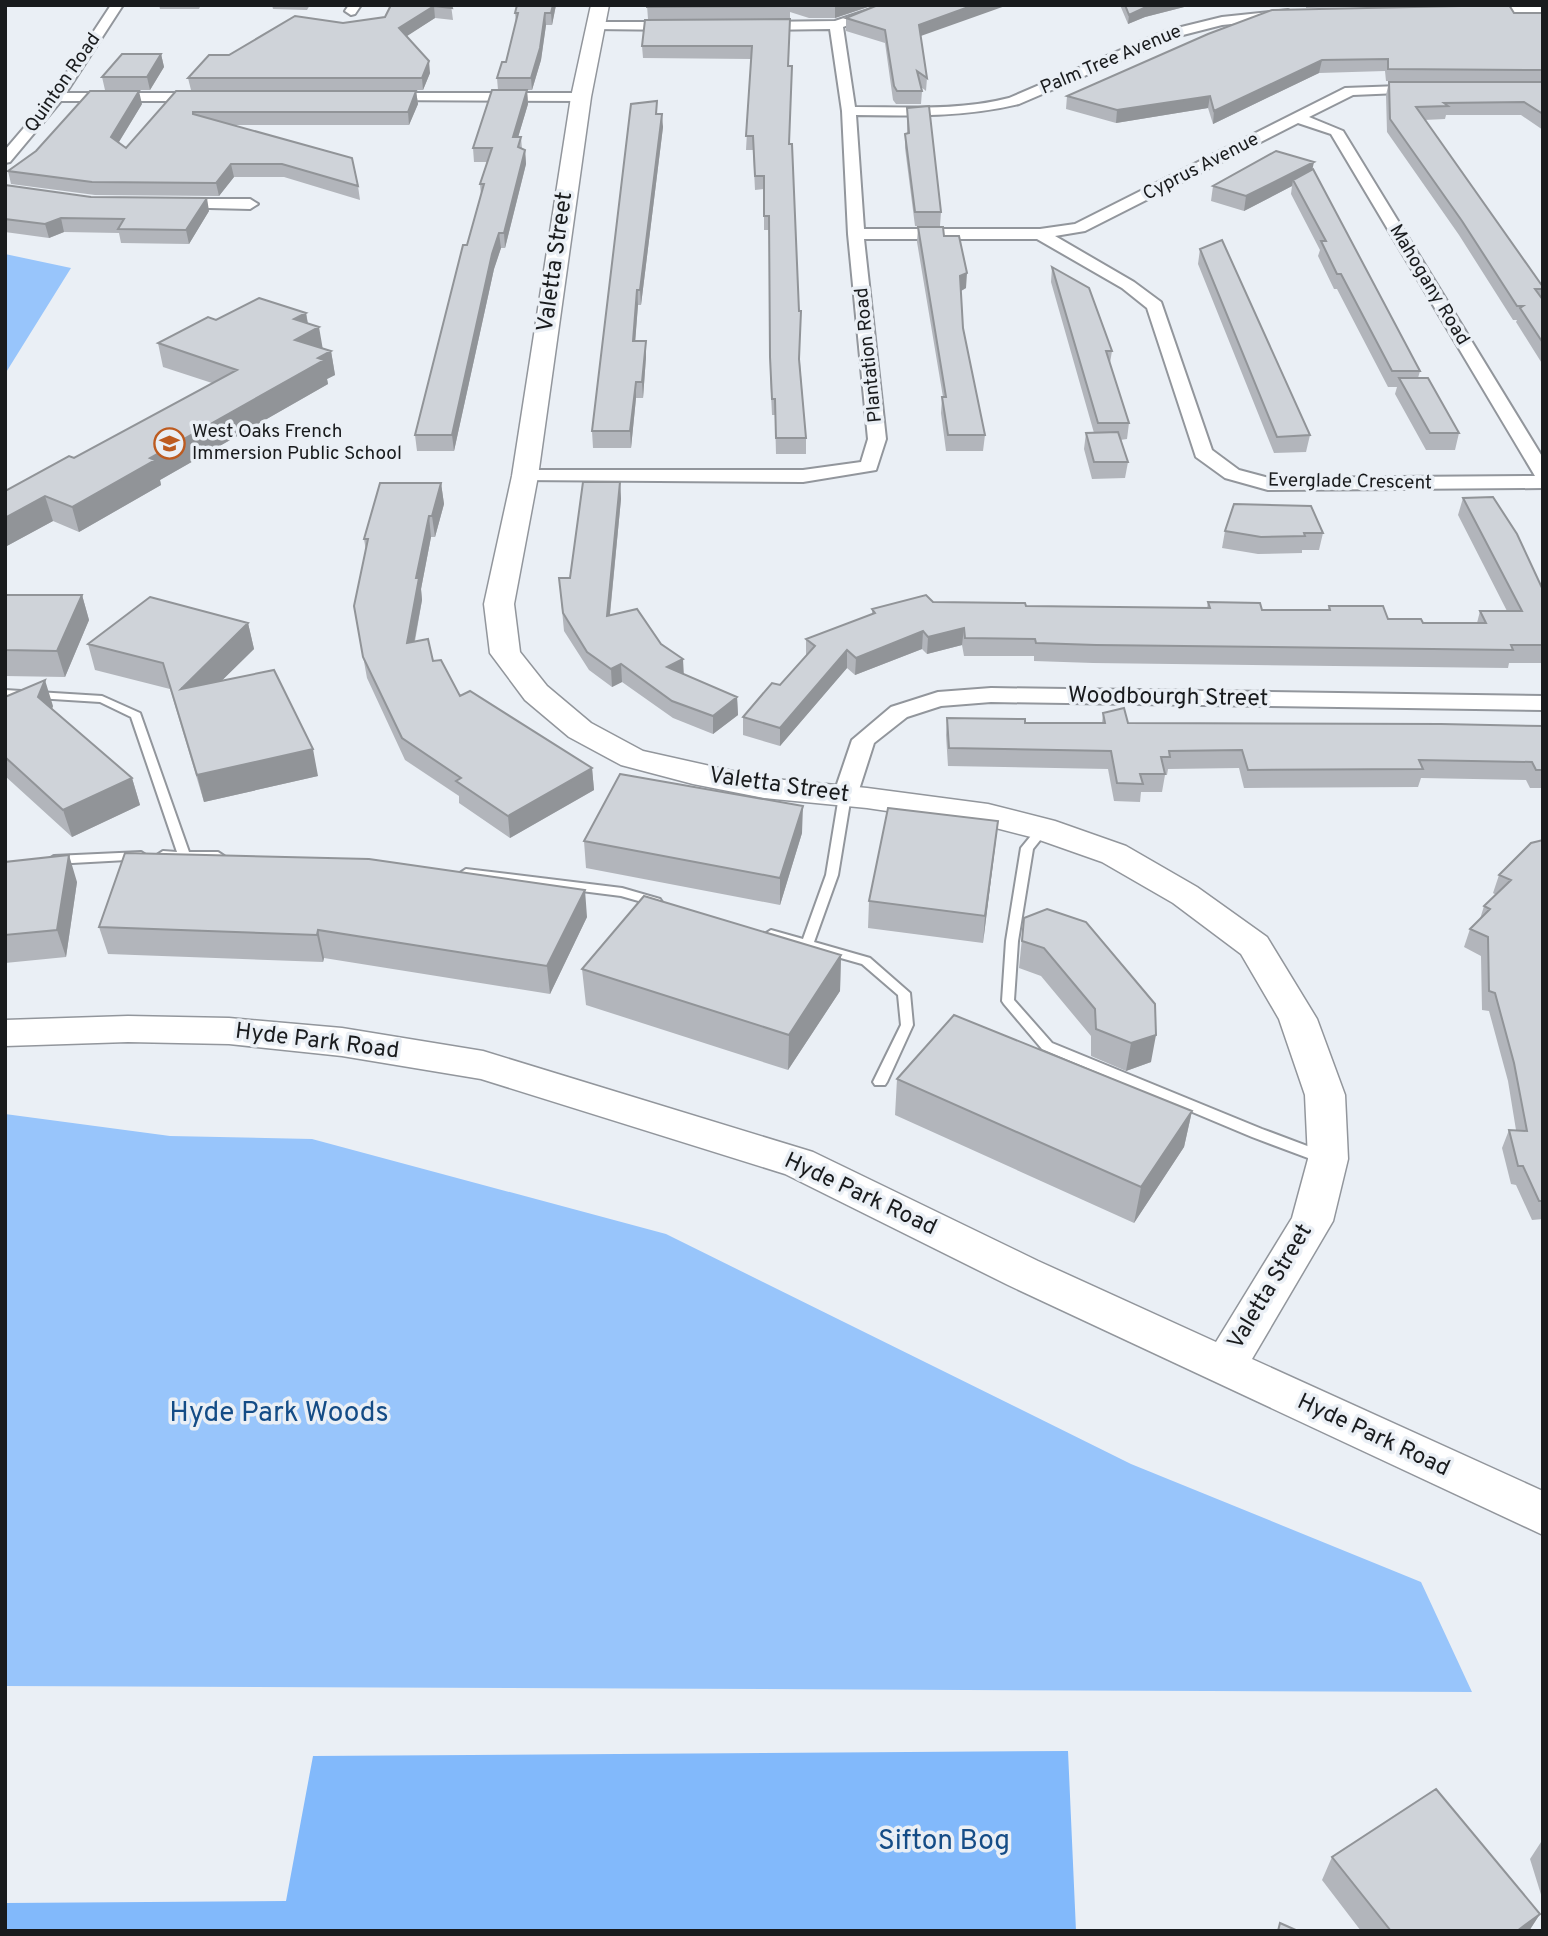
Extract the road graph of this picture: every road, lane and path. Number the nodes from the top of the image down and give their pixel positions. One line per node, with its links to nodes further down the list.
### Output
1 (117, 5): 11 (street, Quinton Road)
2 (896, 5): 7 (street)
3 (1543, 10): 4 (street)
4 (1462, 11)
5 (1303, 13): 15 (street, Palm Tree Avenue)
6 (599, 16): 8 (street); 14 (street, Valetta Street)
7 (836, 25): 9 (street); 15 (street, Plantation Road)
8 (690, 26)
9 (743, 26)
10 (1433, 88): 16 (street, Cyprus Avenue)
11 (57, 97): 12 (street); 17 (street, Quinton Road)
12 (224, 97)
13 (360, 97): 14 (street)
14 (581, 97): 23 (street, Valetta Street)
15 (849, 111): 20 (street, Plantation Road)
16 (1298, 118): 21 (street, Cyprus Avenue); 22 (street, Mahogany Road)
17 (5, 159)
18 (250, 204): 19 (street)
19 (160, 205)
20 (856, 234): 21 (street, Cyprus Avenue); 23 (street, Plantation Road)
21 (1040, 234): 24 (street, Everglade Crescent)
22 (1543, 474)
23 (525, 476): 27 (street, Valetta Street)
24 (1543, 482)
25 (5, 693): 29 (lane)
26 (1543, 703): 27 (street, Woodbourgh Street)
27 (845, 796): 28 (street, Valetta Street); 35 (lane)
28 (1043, 829): 38 (street, Valetta Street); 38 (lane)
29 (184, 854): 30 (lane); 31 (lane)
30 (225, 856)
31 (46, 861)
32 (457, 872): 33 (lane)
33 (675, 907)
34 (754, 930): 35 (lane)
35 (807, 944): 37 (lane)
36 (5, 1033): 39 (street, Hyde Park Road)
37 (880, 1082)
38 (1328, 1159): 39 (street, Valetta Street)
39 (1224, 1367): 40 (street, Hyde Park Road)
40 (1543, 1514)

